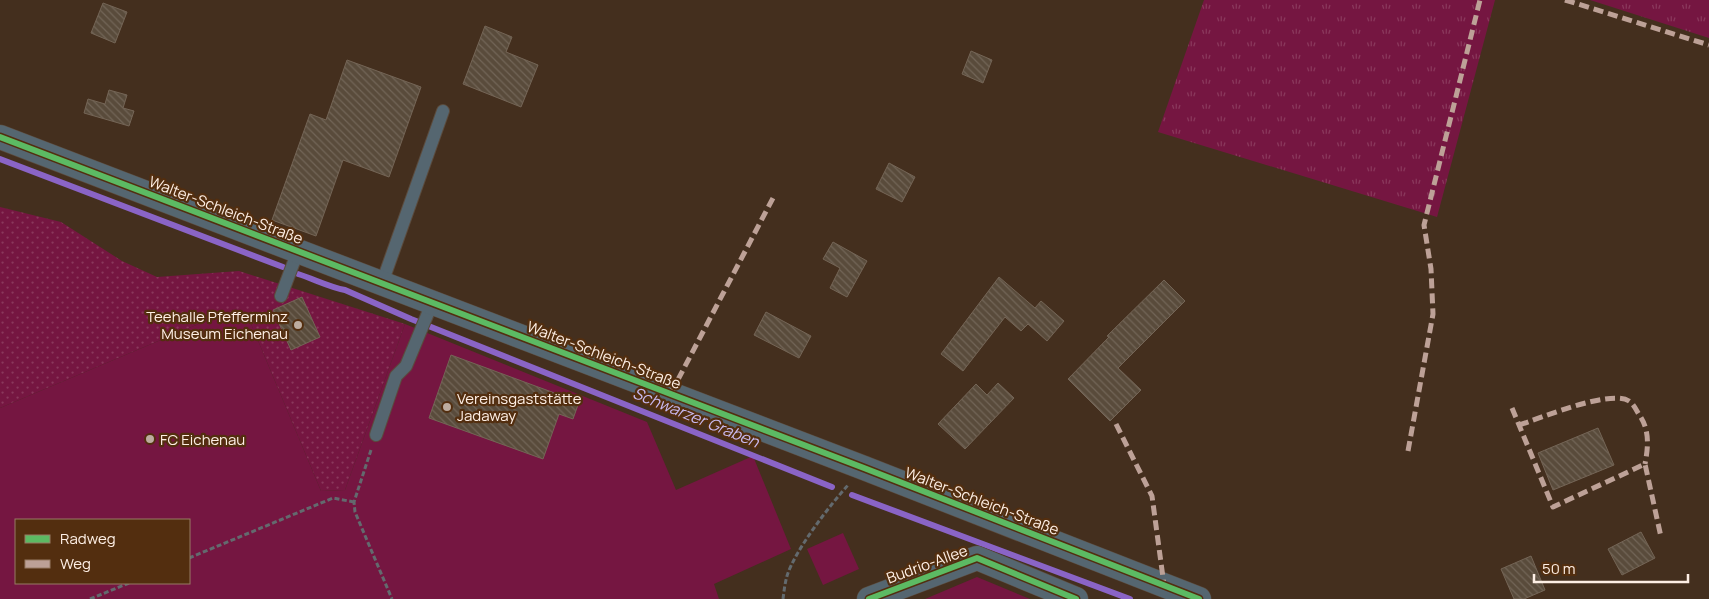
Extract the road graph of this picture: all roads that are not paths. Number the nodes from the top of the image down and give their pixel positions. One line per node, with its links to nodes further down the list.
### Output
1 (443, 111): 4 (lane)
2 (0, 137): 3 (street, Walter-Schleich-Straße)
3 (298, 251): 4 (street, Walter-Schleich-Straße); 5 (lane)
4 (382, 282): 10 (street, Walter-Schleich-Straße)
5 (281, 296)
6 (428, 313): 7 (lane)
7 (376, 435)
8 (869, 599): 9 (street, Budrio-Allee)
9 (1076, 599)
10 (1199, 599)

